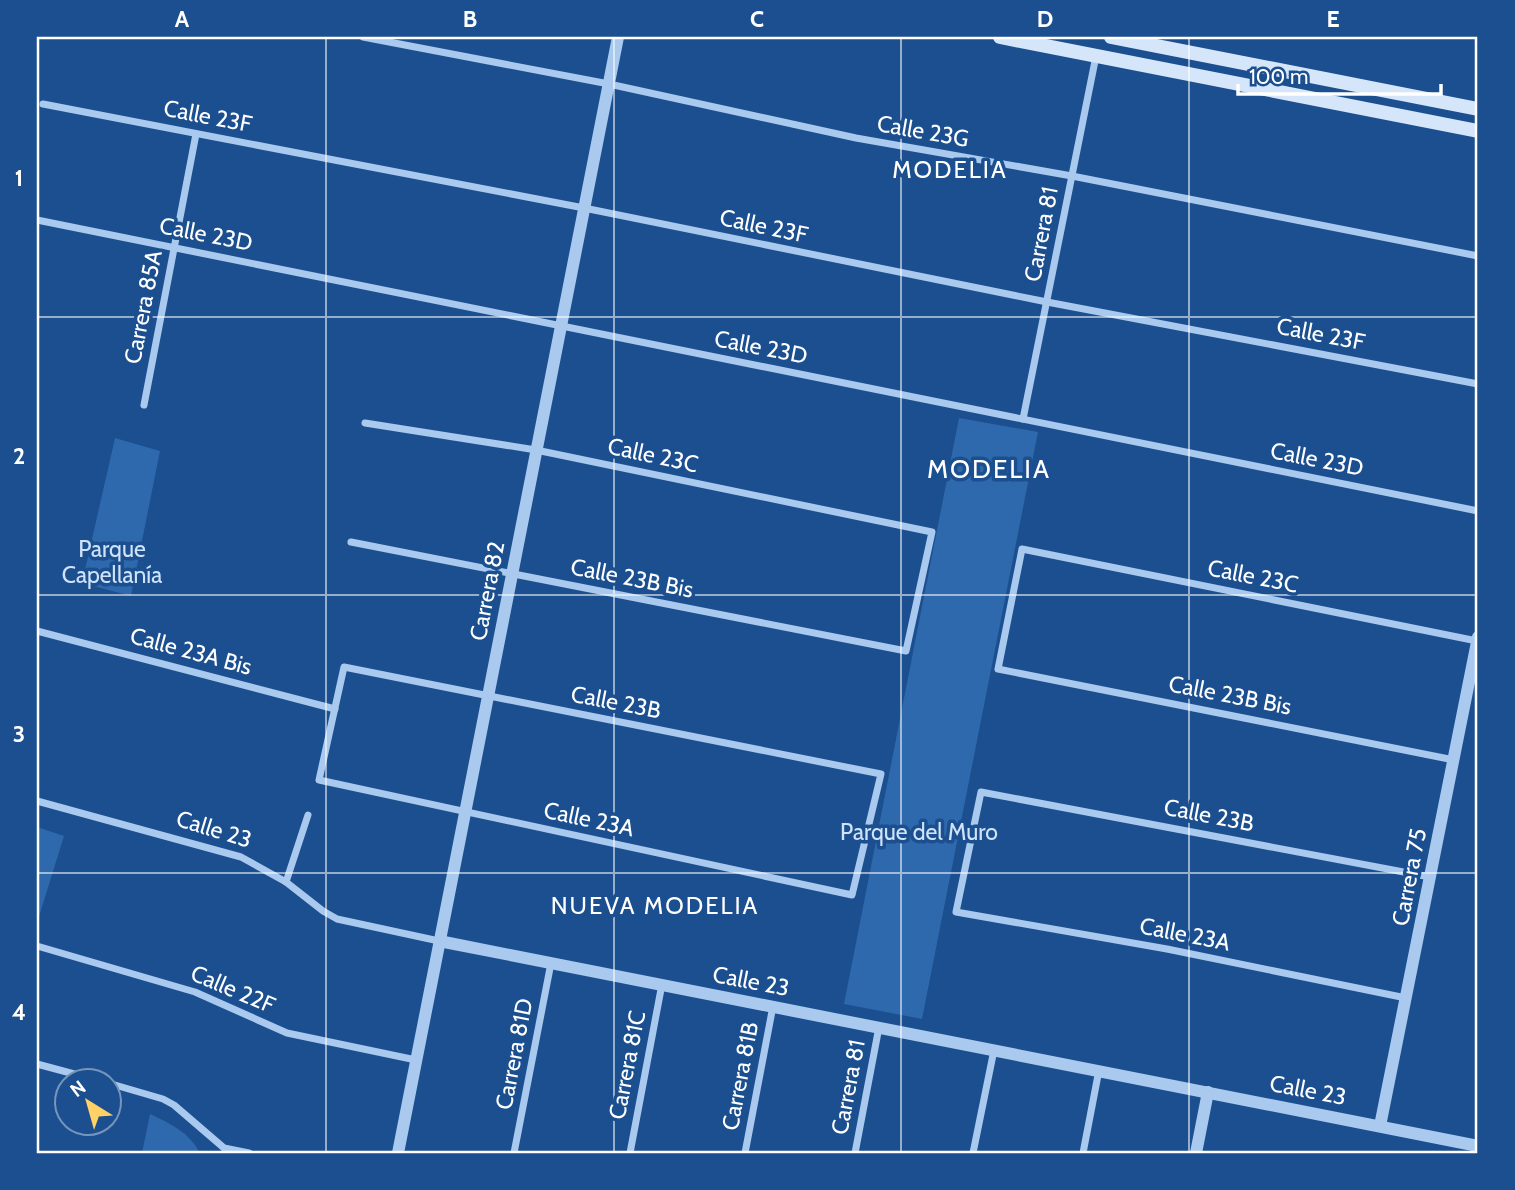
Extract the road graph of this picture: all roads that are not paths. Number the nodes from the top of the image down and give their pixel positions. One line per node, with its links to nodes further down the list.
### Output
1 (362, 37): 6 (street, Calle 23G)
2 (618, 37): 6 (street, Carrera 82)
3 (1000, 37): 5 (main road)
4 (1111, 37): 8 (main road)
5 (1097, 56): 9 (main road); 11 (street, Carrera 81)
6 (609, 84): 11 (street, Calle 23G); 12 (street, Carrera 82)
7 (43, 104): 10 (street, Calle 23F)
8 (1478, 109)
9 (1478, 131)
10 (196, 134): 12 (street, Calle 23F); 14 (street, Carrera 85A)
11 (1072, 176): 15 (street, Calle 23G); 16 (street, Carrera 81)
12 (584, 208): 16 (street, Calle 23F); 17 (street, Carrera 82)
13 (37, 220): 14 (street, Calle 23D)
14 (174, 248): 17 (street, Calle 23D); 19 (street, Carrera 85A)
15 (1478, 256)
16 (1046, 302): 18 (street, Calle 23F); 20 (street, Carrera 81)
17 (561, 326): 20 (street, Calle 23D); 22 (street, Carrera 82)
18 (1478, 384)
19 (144, 405)
20 (1023, 419): 23 (street, Calle 23D)
21 (365, 423): 22 (street, Calle 23C)
22 (536, 450): 25 (street, Carrera 82); 28 (street, Calle 23C)
23 (1478, 511)
24 (351, 542): 25 (street, Calle 23B Bis)
25 (512, 574): 28 (street, Calle 23B Bis); 30 (street, Carrera 82)
26 (37, 631): 31 (street, Calle 23A Bis)
27 (1478, 639): 29 (street, Calle 23C); 32 (street, Carrera 75)
28 (906, 651)
29 (998, 669): 32 (street, Calle 23B Bis)
30 (488, 696): 31 (street, Calle 23B); 34 (street, Carrera 82); 38 (street, Calle 23B)
31 (335, 709): 34 (street, Calle 23A)
32 (1454, 760): 36 (street, Carrera 75)
33 (37, 801): 37 (street, Calle 23)
34 (464, 811): 38 (street, Calle 23A); 40 (street, Carrera 82)
35 (308, 816): 37 (street)
36 (1430, 877): 39 (street, Calle 23B); 44 (street, Carrera 75)
37 (286, 882): 40 (street, Calle 23)
38 (852, 895)
39 (956, 912): 44 (street, Calle 23A)
40 (439, 941): 42 (street, Calle 23); 48 (street, Carrera 82)
41 (37, 946): 48 (street, Calle 22F)
42 (551, 963): 43 (street, Calle 23); 57 (street, Carrera 81D)
43 (662, 984): 45 (street, Calle 23); 58 (street, Carrera 81C)
44 (1406, 998): 52 (street, Carrera 75)
45 (774, 1006): 46 (street, Calle 23); 59 (street, Carrera 81B)
46 (879, 1027): 47 (street, Calle 23); 60 (street, Carrera 81)
47 (994, 1050): 49 (street, Calle 23); 61 (street)
48 (416, 1060): 56 (street, Carrera 82)
49 (1099, 1070): 51 (street, Calle 23); 62 (street)
50 (122, 1086): 54 (street)
51 (1208, 1092): 52 (street, Calle 23); 63 (street)
52 (1380, 1126): 53 (street, Calle 23)
53 (1478, 1146)
54 (224, 1151): 55 (street)
55 (249, 1153)
56 (398, 1153)
57 (514, 1153)
58 (630, 1153)
59 (745, 1153)
60 (855, 1153)
61 (973, 1153)
62 (1083, 1153)
63 (1196, 1153)

